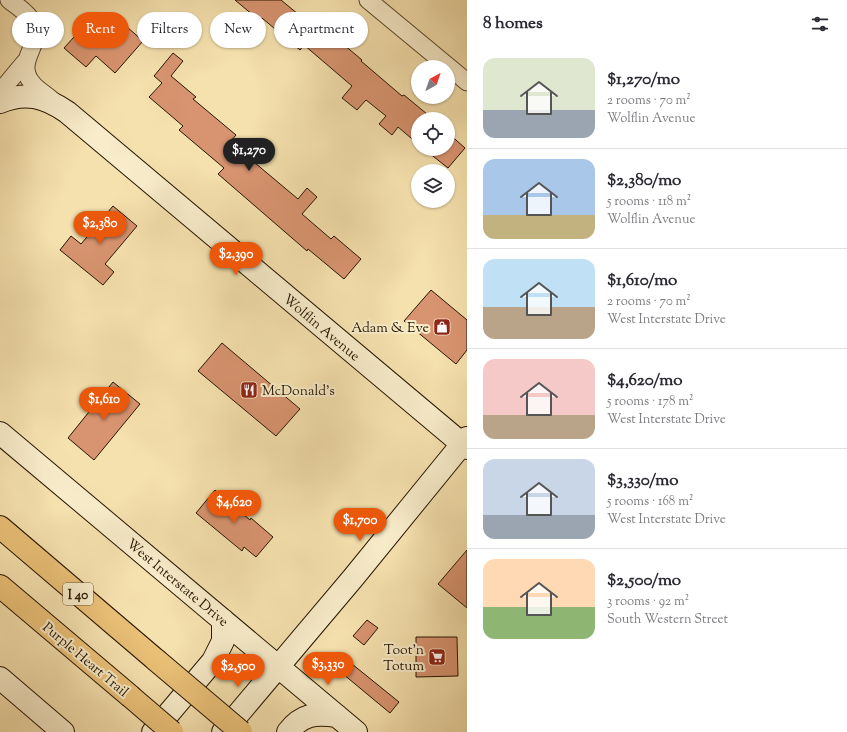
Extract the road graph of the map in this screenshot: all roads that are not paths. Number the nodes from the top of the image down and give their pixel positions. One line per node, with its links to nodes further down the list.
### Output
1 (9, 0): 3 (street)
2 (368, 0): 4 (street)
3 (25, 62): 5 (street); 7 (street)
4 (467, 82)
5 (0, 92)
6 (0, 102): 7 (main road, Wolflin Avenue)
7 (67, 112): 9 (main road, Wolflin Avenue)
8 (0, 433): 12 (main road, West Interstate Drive)
9 (465, 444): 13 (main road)
10 (0, 527): 20 (highway, I 40, bridge)
11 (0, 586): 18 (highway, Purple Heart Trail, bridge)
12 (223, 620): 13 (main road, West Interstate Drive); 17 (main road)
13 (279, 667): 15 (main road, West Interstate Drive); 19 (main road)
14 (0, 678): 16 (main road)
15 (337, 716): 21 (main road); 22 (main road, West Interstate Drive)
16 (63, 732)
17 (153, 732)
18 (172, 732)
19 (223, 732)
20 (241, 732)
21 (288, 732)
22 (356, 732)

